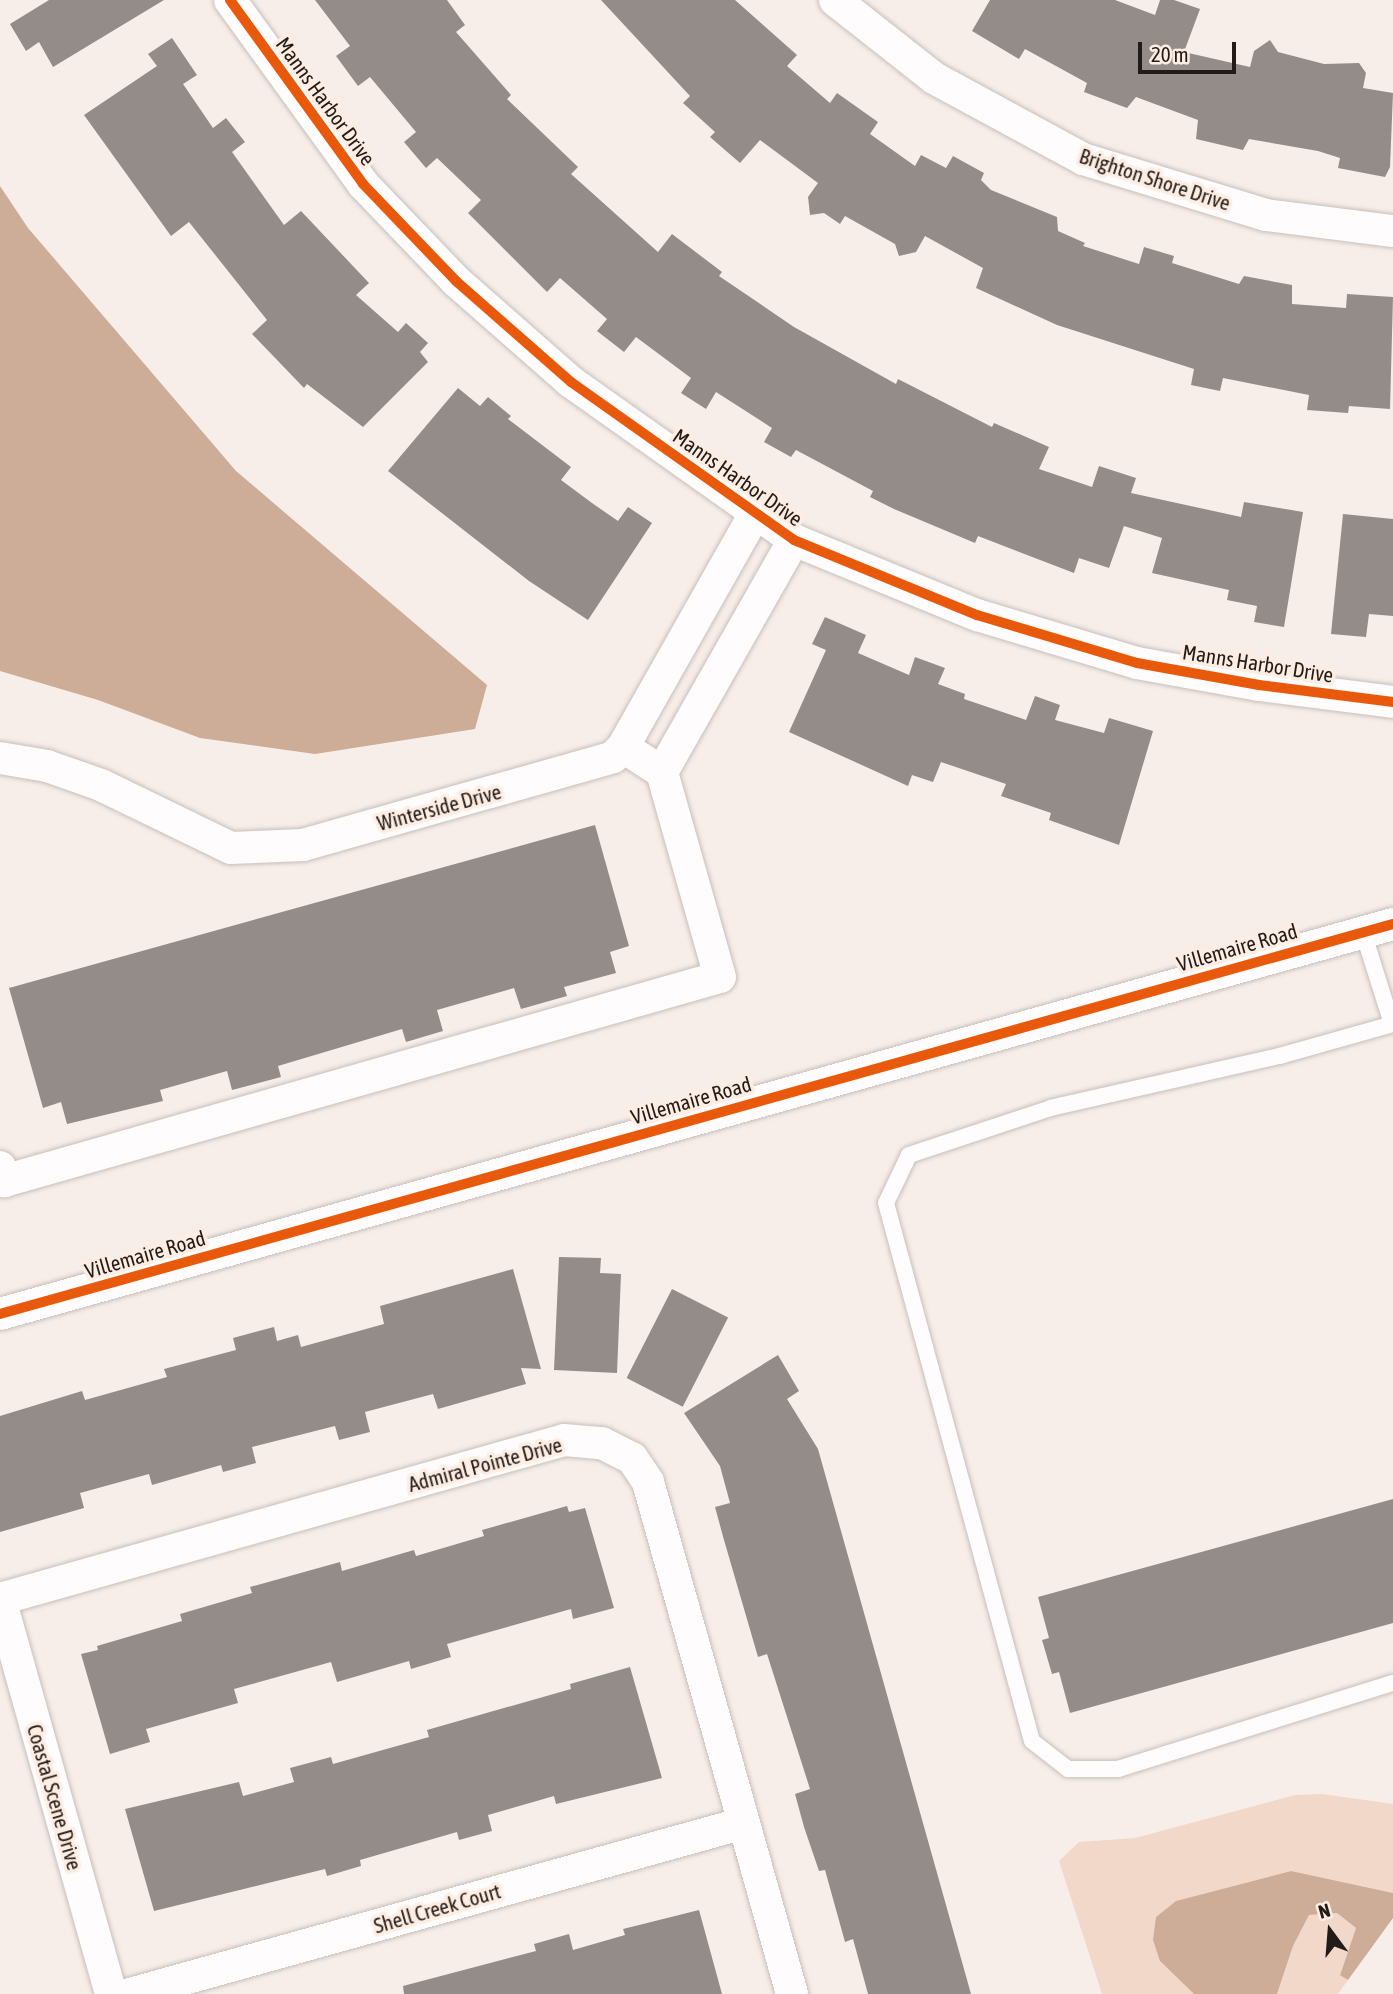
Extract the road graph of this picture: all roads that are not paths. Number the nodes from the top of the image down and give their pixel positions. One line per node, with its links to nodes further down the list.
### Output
1 (230, 0): 4 (street, Manns Harbor Drive)
2 (835, 0): 3 (street, Brighton Shore Drive)
3 (1393, 232)
4 (754, 515): 5 (street, Manns Harbor Drive); 7 (street)
5 (794, 540): 6 (street, Manns Harbor Drive); 9 (street)
6 (1393, 702)
7 (623, 747): 8 (street, Winterside Drive); 9 (street)
8 (0, 758)
9 (662, 772): 13 (street)
10 (1393, 924): 11 (street, Villemaire Road)
11 (1363, 932): 12 (lane); 14 (street, Villemaire Road)
12 (1392, 1024): 16 (lane)
13 (0, 1167)
14 (0, 1314)
15 (0, 1599): 17 (street, Admiral Pointe Drive); 18 (street, Coastal Scene Drive)
16 (1393, 1684)
17 (744, 1823): 19 (street, Shell Creek Court); 20 (street, Admiral Pointe Drive)
18 (111, 1994)
19 (130, 1994)
20 (792, 1994)

